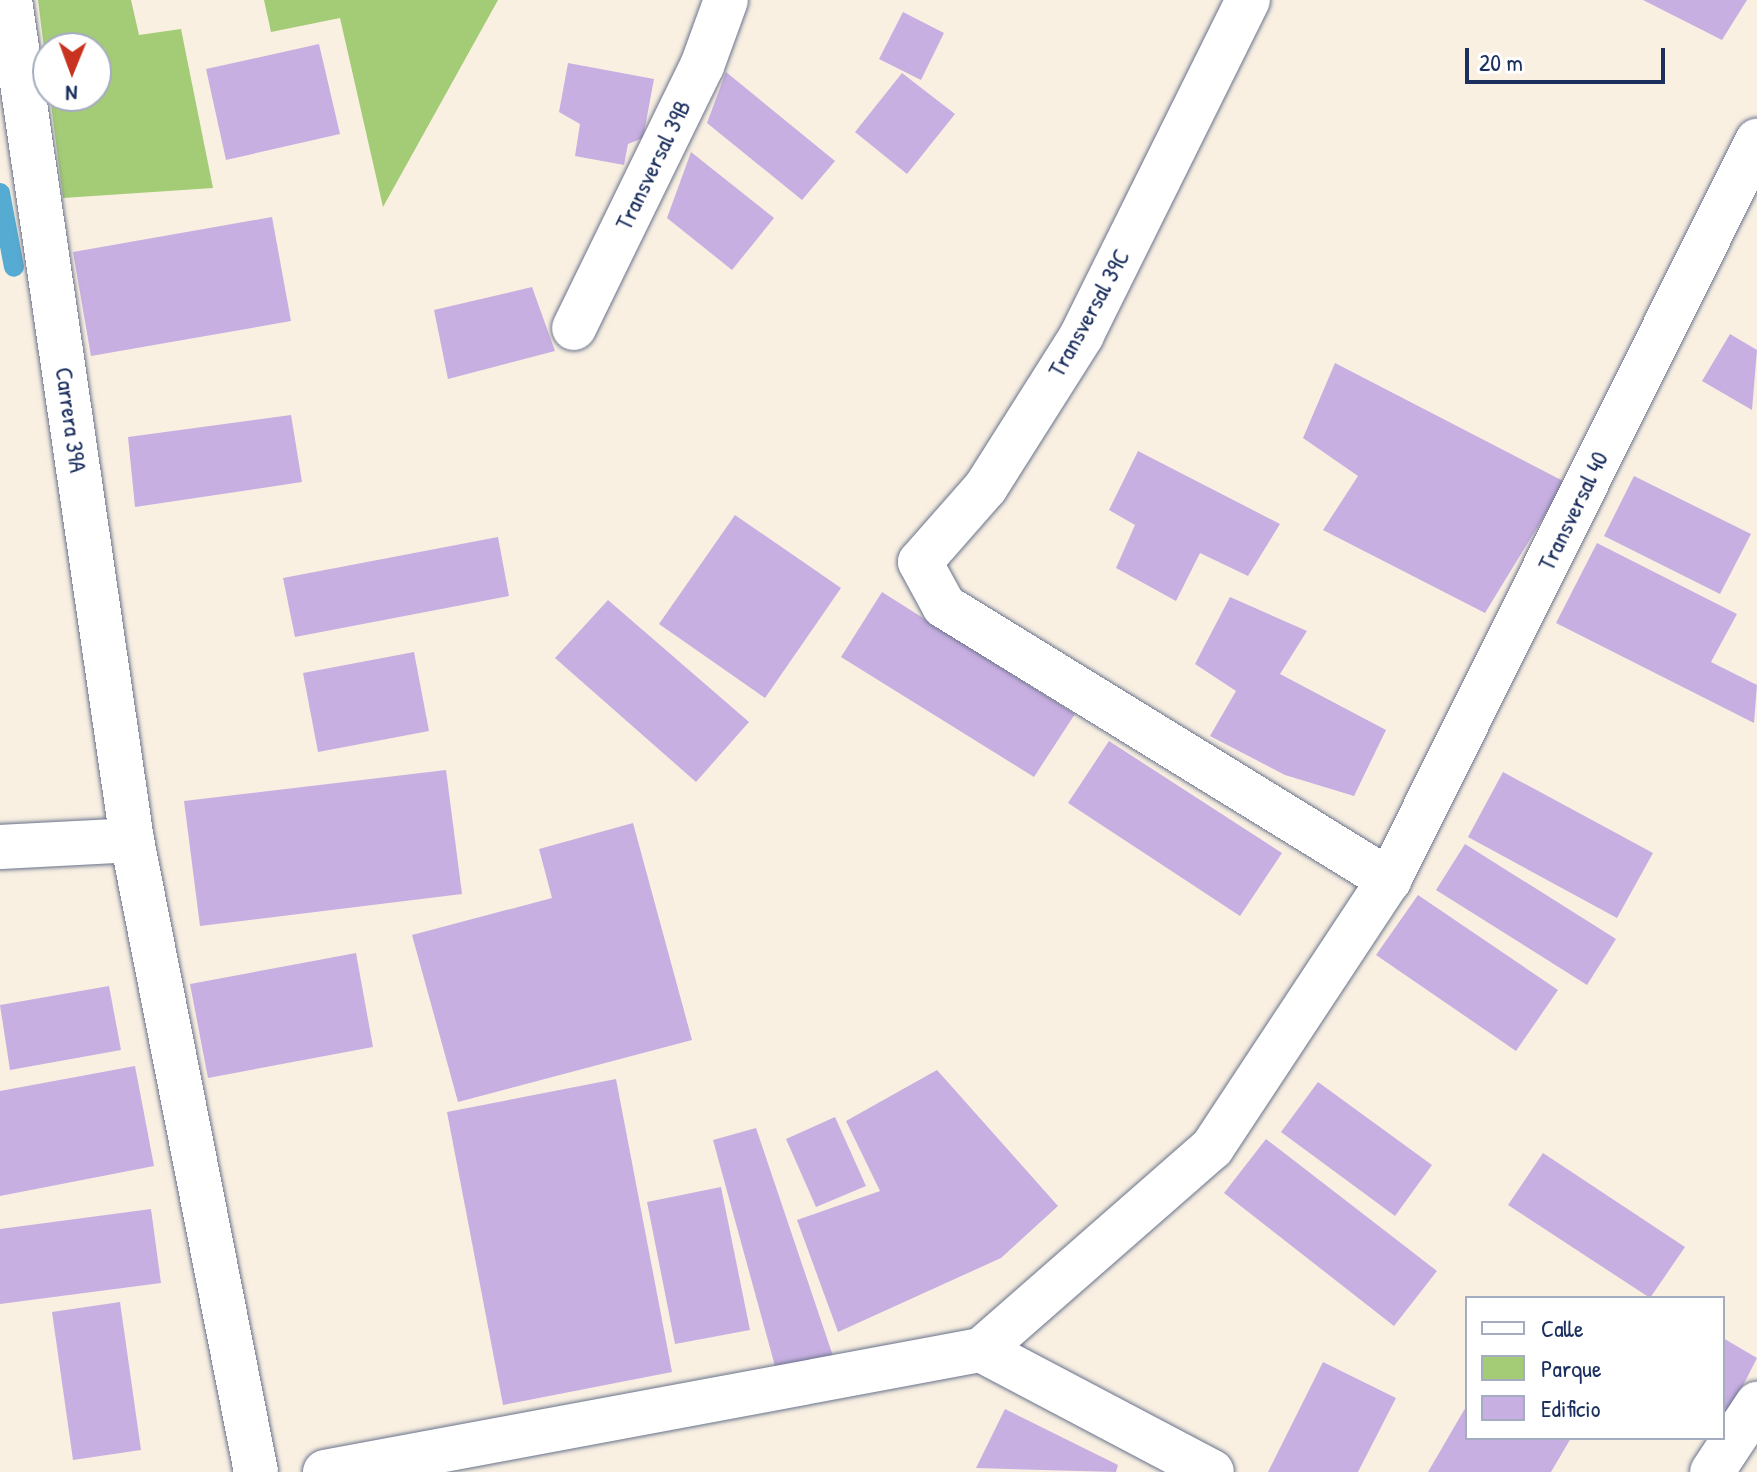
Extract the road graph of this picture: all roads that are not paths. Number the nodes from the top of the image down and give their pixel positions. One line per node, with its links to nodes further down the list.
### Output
1 (10, 0): 6 (street, Carrera 39A)
2 (726, 0): 5 (street, Transversal 39B)
3 (1248, 0): 8 (street, Transversal 39C)
4 (1757, 141): 8 (street, Transversal 40)
5 (574, 328)
6 (132, 840): 7 (street); 11 (street, Carrera 39A)
7 (0, 847)
8 (1389, 880): 9 (street, Transversal 40)
9 (981, 1350): 12 (street); 13 (street)
10 (1757, 1404): 14 (street)
11 (256, 1472)
12 (325, 1472)
13 (1212, 1472)
14 (1712, 1472)

